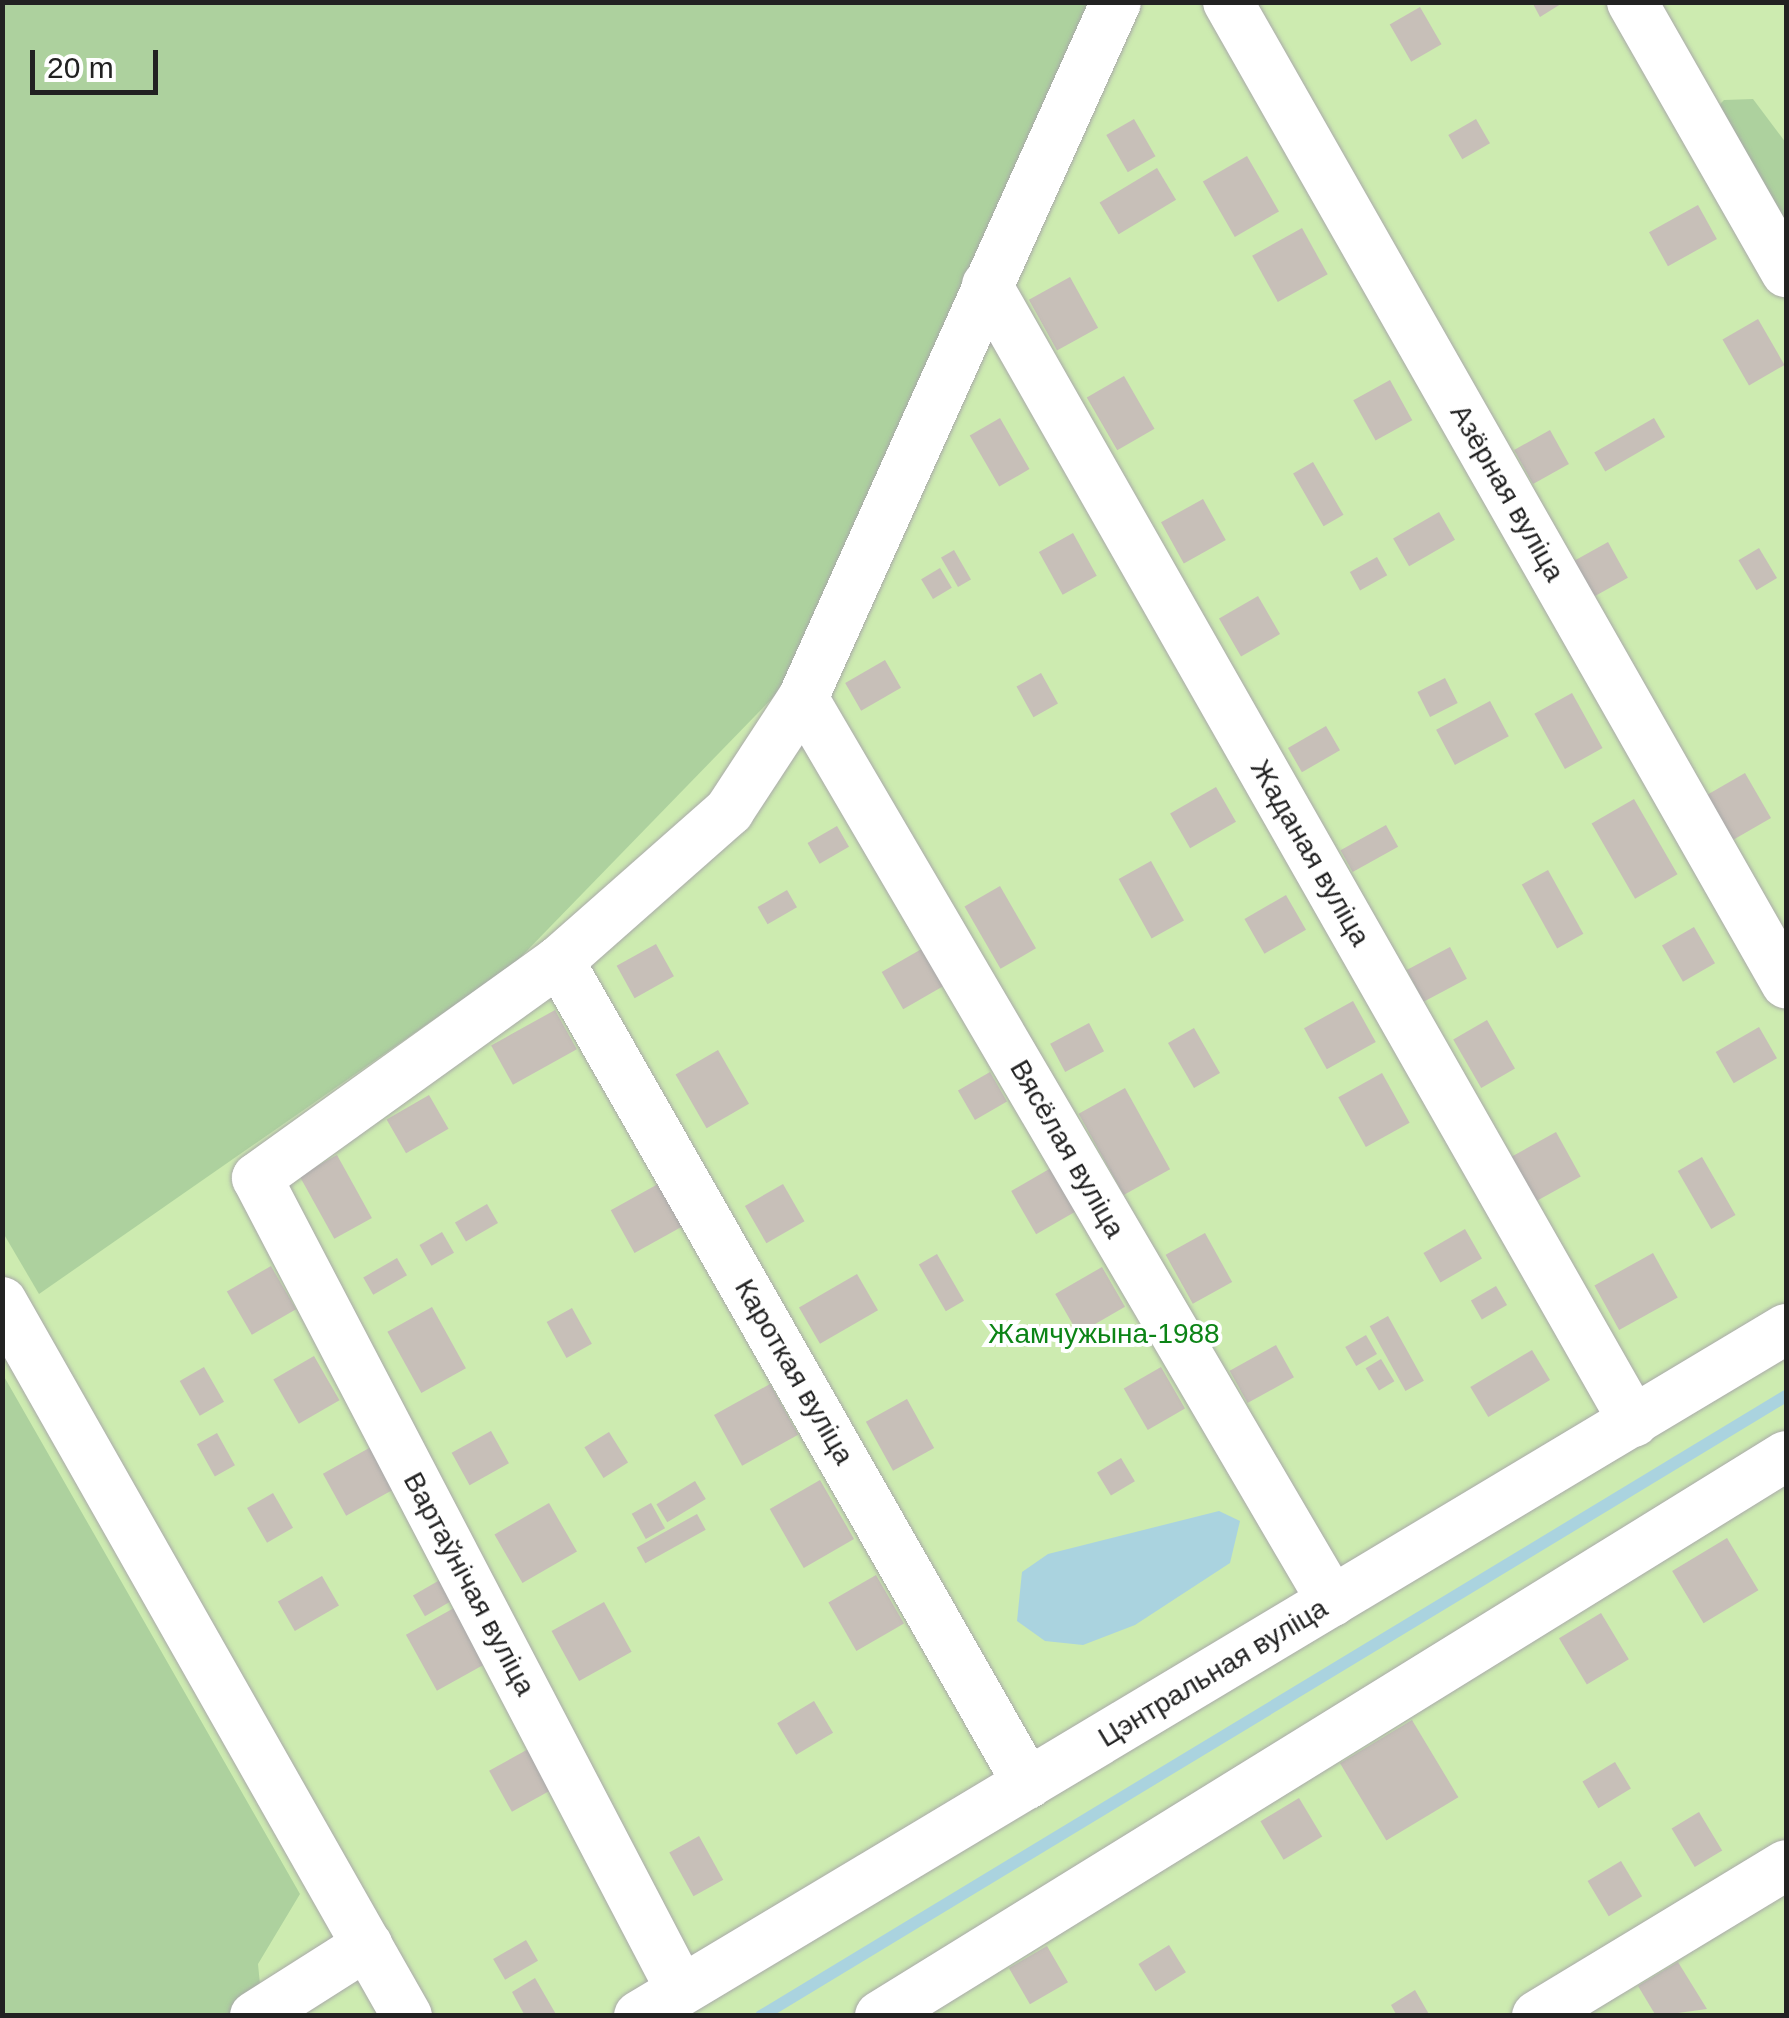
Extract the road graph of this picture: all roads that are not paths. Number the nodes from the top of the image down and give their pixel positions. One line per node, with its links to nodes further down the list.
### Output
1 (1116, 2): 5 (street)
2 (1228, 2): 8 (street, Азёрная вуліца)
3 (1632, 2): 4 (street)
4 (1786, 272)
5 (987, 285): 6 (street); 11 (street, Жаданая вуліца)
6 (803, 698): 7 (street); 13 (street, Вясёлая вуліца)
7 (559, 960): 14 (street, Кароткая вуліца); 17 (street, Вартаўнічая вуліца)
8 (1786, 983)
9 (2, 1302): 16 (street)
10 (1786, 1329): 11 (street, Цэнтральная вуліца)
11 (1634, 1422): 13 (street, Цэнтральная вуліца)
12 (1786, 1456): 20 (street)
13 (1332, 1601): 14 (street, Цэнтральная вуліца)
14 (1028, 1784): 17 (street, Цэнтральная вуліца)
15 (1786, 1865): 21 (street)
16 (367, 1945): 18 (street); 19 (street)
17 (660, 2003)
18 (255, 2016)
19 (407, 2016)
20 (880, 2016)
21 (1536, 2016)

